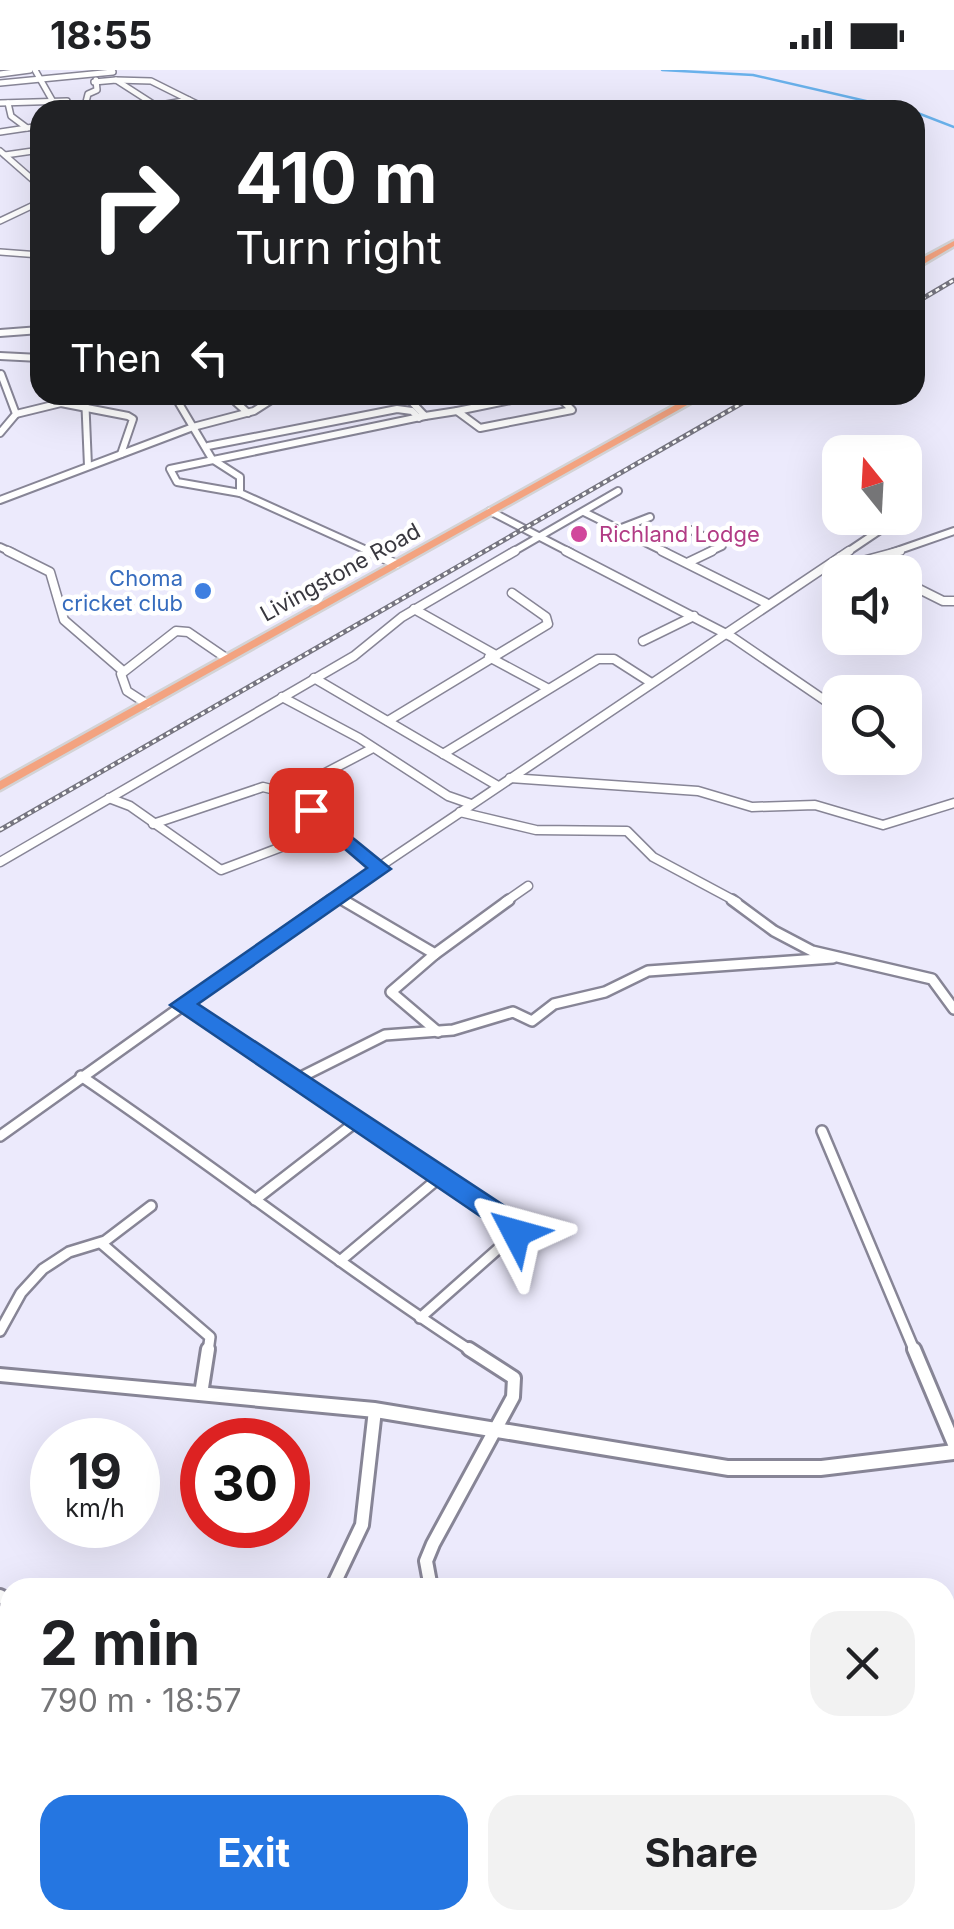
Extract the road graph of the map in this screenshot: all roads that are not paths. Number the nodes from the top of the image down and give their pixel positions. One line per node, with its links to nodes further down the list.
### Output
1 (32, 70): 3 (street); 5 (street)
2 (111, 71): 4 (street); 5 (street)
3 (0, 74)
4 (118, 78): 7 (street); 10 (street); 11 (street)
5 (41, 80): 6 (street); 8 (street)
6 (0, 83)
7 (89, 93): 8 (street); 9 (street)
8 (54, 100)
9 (87, 100)
10 (148, 100)
11 (190, 100)
12 (30, 102): 13 (street)
13 (8, 103): 14 (street); 15 (street)
14 (0, 104)
15 (27, 128): 16 (street); 17 (street)
16 (30, 128)
17 (0, 132)
18 (30, 151): 19 (street)
19 (3, 153): 20 (street)
20 (12, 161): 21 (street); 22 (street)
21 (0, 162)
22 (30, 177)
23 (30, 207): 25 (street)
24 (30, 212): 25 (street)
25 (19, 213): 26 (street)
26 (0, 221)
27 (954, 243): 30 (highway)
28 (0, 252): 29 (street)
29 (30, 255)
30 (925, 260)
31 (30, 331): 32 (street)
32 (0, 334)
33 (0, 356): 34 (street)
34 (30, 358)
35 (1, 374): 36 (street)
36 (10, 404): 46 (street); 49 (street)
37 (43, 405): 49 (street)
38 (73, 405): 47 (street)
39 (180, 405): 52 (street)
40 (239, 405): 50 (street)
41 (261, 405): 50 (street)
42 (412, 405): 51 (street)
43 (486, 405): 48 (street)
44 (568, 405): 48 (street)
45 (682, 405): 61 (highway, Livingstone Road)
46 (0, 406)
47 (85, 406): 55 (street); 57 (street)
48 (456, 411): 51 (street)
49 (16, 414): 53 (street)
50 (248, 414): 52 (street)
51 (422, 417): 54 (street); 56 (street)
52 (193, 426): 54 (street); 55 (street)
53 (0, 433)
54 (208, 446): 56 (street)
55 (121, 454): 57 (street)
56 (215, 462): 59 (street); 59 (street)
57 (88, 466): 60 (street)
58 (618, 491): 62 (street)
59 (240, 492): 73 (street)
60 (0, 500)
61 (490, 511): 68 (street); 73 (highway, Livingstone Road)
62 (584, 512): 64 (street); 68 (street)
63 (650, 517): 64 (street)
64 (619, 529): 72 (street)
65 (691, 530): 72 (street)
66 (954, 530): 71 (street)
67 (873, 535): 70 (street)
68 (540, 537): 79 (street); 80 (street)
69 (0, 547): 85 (street)
70 (843, 555)
71 (885, 555)
72 (688, 562): 78 (street)
73 (396, 564): 84 (highway, Livingstone Road)
74 (822, 568): 78 (street)
75 (922, 591): 77 (street)
76 (512, 593): 83 (street)
77 (954, 601)
78 (766, 603): 81 (street)
79 (414, 609): 83 (street); 86 (street)
80 (694, 616): 81 (street); 82 (street)
81 (724, 632): 87 (street); 90 (street)
82 (643, 641)
83 (491, 655): 88 (street); 92 (street)
84 (226, 658): 85 (street); 91 (highway, Livingstone Road)
85 (123, 671): 91 (street)
86 (314, 678): 89 (street); 92 (street)
87 (650, 682): 88 (street); 95 (street)
88 (547, 688): 94 (street)
89 (282, 698): 93 (street); 99 (street)
90 (822, 699)
91 (147, 704): 96 (highway, Livingstone Road)
92 (388, 722): 94 (street)
93 (374, 748): 98 (street); 101 (street)
94 (443, 754): 97 (street)
95 (510, 778): 97 (street); 100 (street)
96 (0, 786)
97 (498, 786): 101 (street)
98 (287, 793): 103 (street); 104 (street)
99 (109, 798): 103 (street); 105 (street)
100 (954, 803)
101 (472, 804): 102 (street)
102 (460, 812): 106 (street); 110 (street)
103 (153, 824): 104 (street)
104 (334, 827): 106 (street)
105 (0, 862)
106 (380, 869): 108 (street)
107 (528, 886): 109 (street)
108 (338, 897): 109 (street); 111 (street)
109 (435, 954): 113 (street)
110 (833, 958): 112 (street); 113 (street)
111 (182, 1005): 114 (street); 115 (street)
112 (954, 1010)
113 (438, 1032): 115 (street)
114 (82, 1076): 118 (street); 120 (street)
115 (295, 1080): 116 (street)
116 (357, 1121): 119 (street); 120 (street)
117 (822, 1132): 130 (street)
118 (0, 1136)
119 (440, 1177): 123 (street); 124 (street)
120 (255, 1200): 123 (street)
121 (151, 1206): 122 (street)
122 (101, 1243): 125 (street); 127 (street)
123 (340, 1261): 124 (street)
124 (420, 1318): 129 (street)
125 (0, 1332)
126 (0, 1375): 127 (street)
127 (201, 1394): 128 (street)
128 (375, 1410): 129 (street); 132 (street)
129 (494, 1428): 131 (street); 133 (street)
130 (954, 1444)
131 (954, 1452)
132 (338, 1578)
133 (429, 1578)

